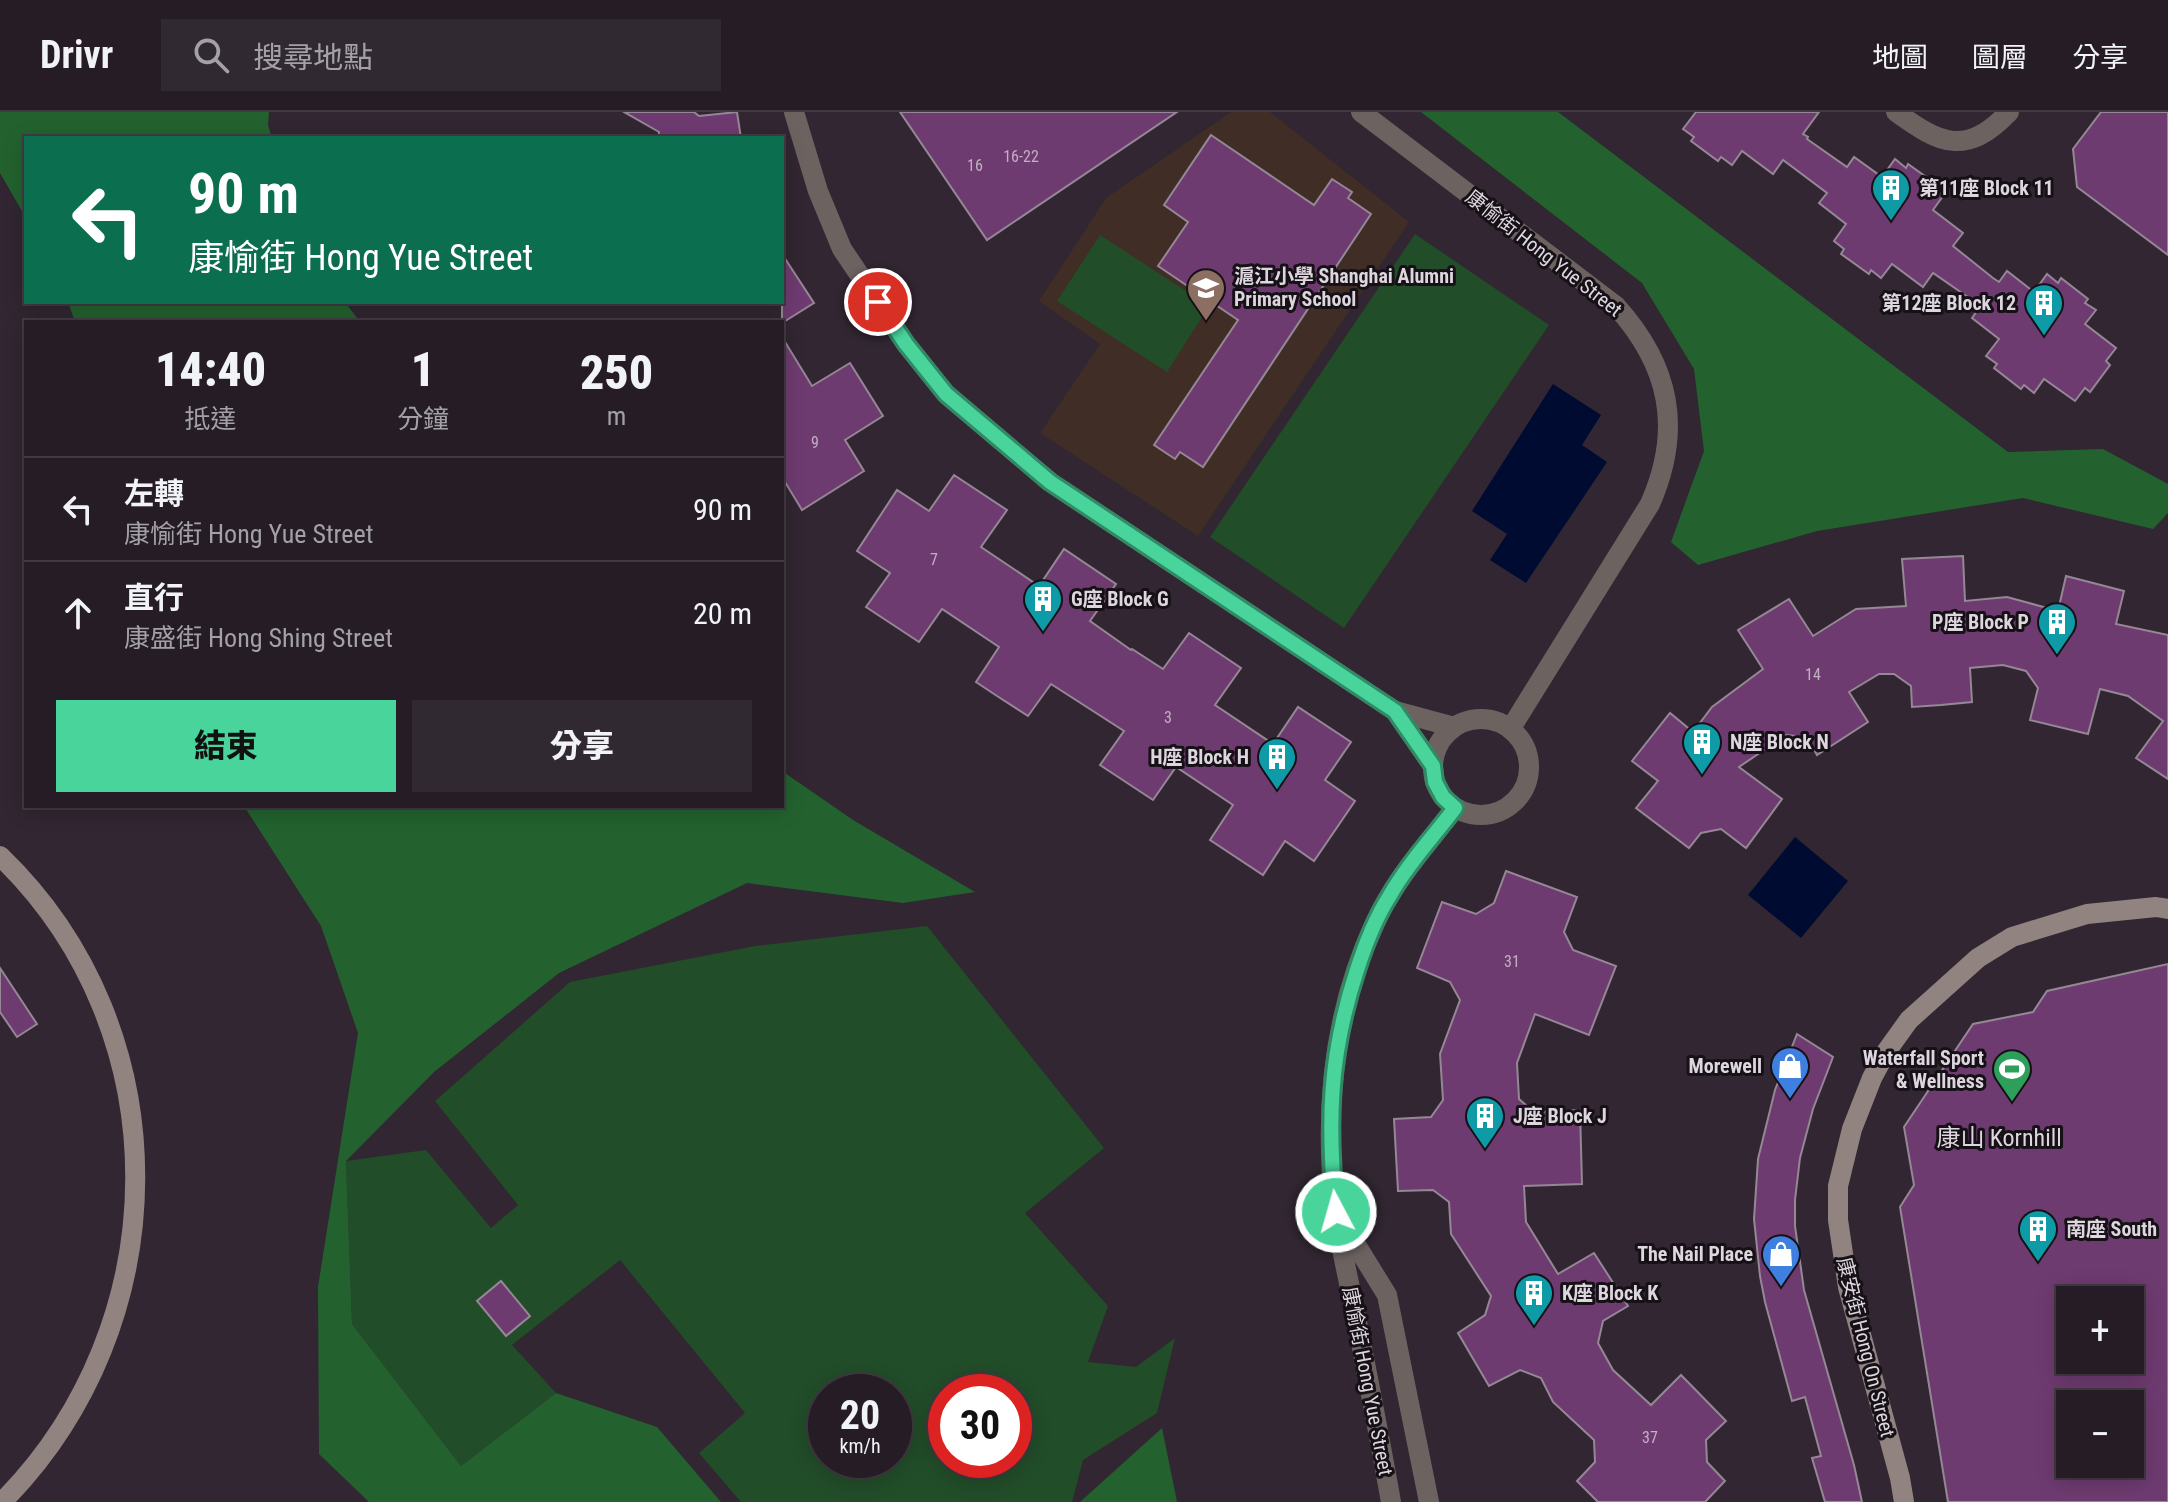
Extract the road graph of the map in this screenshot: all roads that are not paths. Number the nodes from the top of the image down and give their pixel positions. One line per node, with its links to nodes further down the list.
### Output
1 (794, 112): 5 (street)
2 (1361, 112): 7 (street, 康愉街 Hong Yue Street)
3 (1896, 112): 4 (street)
4 (2009, 112)
5 (1395, 711): 6 (street); 8 (street)
6 (1454, 727): 7 (street); 8 (street)
7 (1511, 728): 9 (street)
8 (1433, 766): 9 (street)
9 (1455, 808): 12 (street, 康愉街 Hong Yue Street)
10 (0, 856): 13 (street)
11 (2168, 909): 16 (street, 康安街 Hong On Street)
12 (1336, 1212): 14 (street, 康愉街 Hong Yue Street); 15 (street, 康愉街 Hong Yue Street)
13 (2, 1502)
14 (1391, 1502)
15 (1429, 1502)
16 (1904, 1502)

